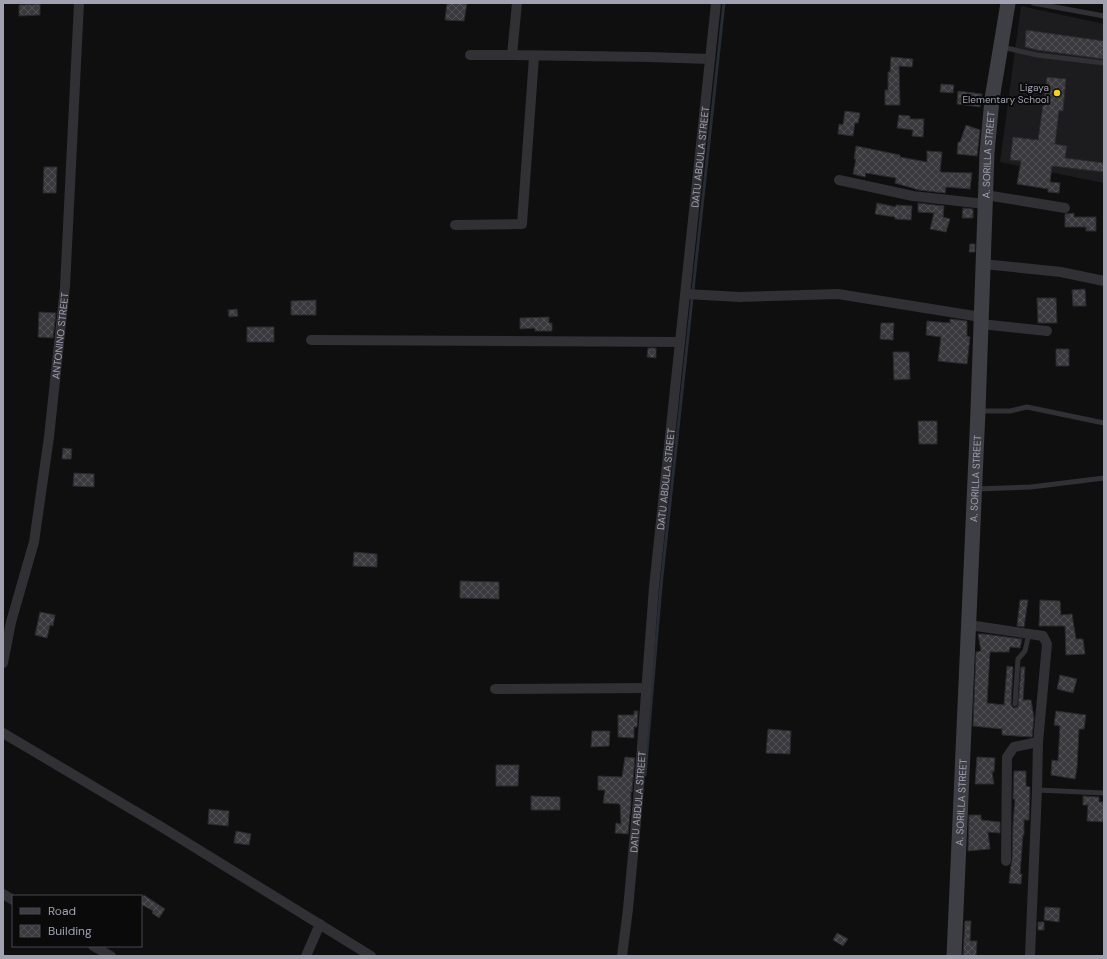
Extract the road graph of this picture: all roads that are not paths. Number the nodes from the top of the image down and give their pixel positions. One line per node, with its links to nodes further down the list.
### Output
1 (79, 3): 30 (street, ANTONINO STREET)
2 (517, 3): 8 (street)
3 (716, 3): 11 (street, DATU ABDULA STREET)
4 (1008, 3): 7 (street, A. SORILLA STREET)
5 (1033, 3): 6 (lane)
6 (1104, 16)
7 (1001, 47): 12 (lane); 14 (street, A. SORILLA STREET)
8 (512, 55): 9 (street); 10 (street)
9 (470, 56)
10 (534, 56): 11 (street); 16 (street)
11 (710, 59): 19 (street, DATU ABDULA STREET)
12 (1104, 63)
13 (839, 180): 14 (street)
14 (985, 199): 15 (street); 17 (street, A. SORILLA STREET)
15 (1065, 208)
16 (456, 224)
17 (983, 264): 18 (street); 20 (street, A. SORILLA STREET)
18 (1104, 281)
19 (686, 294): 20 (street); 23 (street, DATU ABDULA STREET)
20 (981, 321): 21 (street); 24 (street, A. SORILLA STREET)
21 (1047, 331)
22 (311, 340): 23 (street)
23 (680, 342): 31 (street, DATU ABDULA STREET)
24 (978, 411): 25 (lane); 27 (street, A. SORILLA STREET)
25 (1104, 423)
26 (1104, 478): 27 (lane)
27 (975, 489): 28 (street, A. SORILLA STREET)
28 (969, 625): 29 (street); 47 (street, A. SORILLA STREET)
29 (1029, 633): 33 (lane); 35 (street)
30 (3, 663)
31 (647, 688): 32 (street); 46 (street, DATU ABDULA STREET)
32 (495, 689)
33 (1015, 704)
34 (3, 733): 41 (street)
35 (1038, 742): 36 (street); 38 (street)
36 (1037, 790): 37 (lane); 48 (street)
37 (1104, 793)
38 (1006, 861)
39 (3, 894): 40 (street)
40 (12, 899)
41 (320, 924): 44 (street); 45 (street)
42 (95, 947): 43 (street)
43 (111, 956)
44 (306, 956)
45 (371, 956)
46 (622, 956)
47 (954, 956)
48 (1030, 956)

